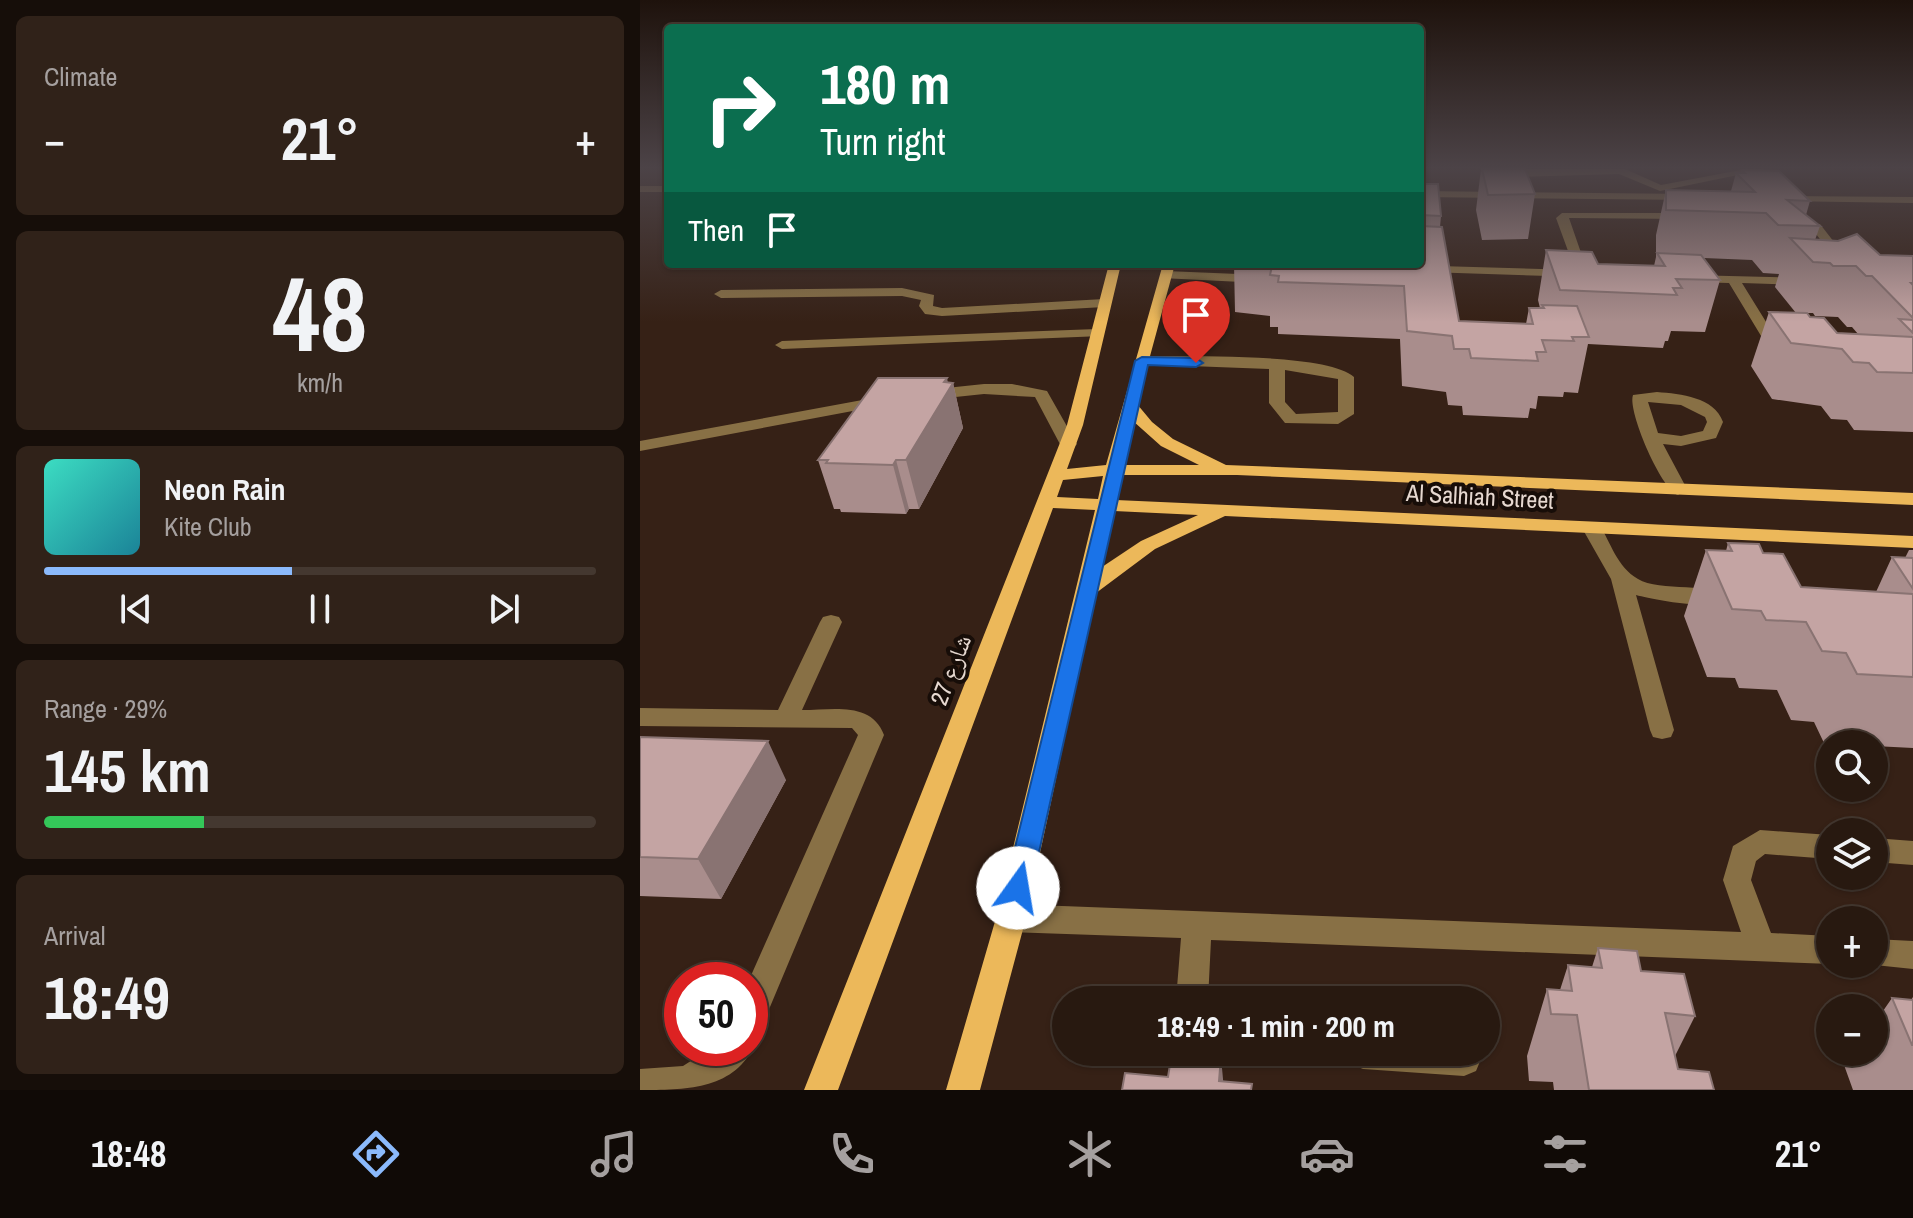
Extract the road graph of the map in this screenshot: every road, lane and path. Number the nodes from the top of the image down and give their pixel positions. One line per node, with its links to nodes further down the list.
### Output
1 (1563, 220): 6 (street)
2 (1810, 220): 8 (street)
3 (1114, 268): 14 (main road, شارع 27)
4 (1424, 268): 6 (street)
5 (1168, 270): 11 (street); 18 (main road)
6 (1582, 273): 7 (street)
7 (1597, 274)
8 (1841, 274)
9 (1672, 277): 10 (street)
10 (1733, 279): 12 (street); 17 (street)
11 (1273, 280)
12 (1810, 281)
13 (721, 294): 14 (street)
14 (1104, 303): 15 (main road, شارع 27)
15 (1097, 333): 16 (street); 22 (main road, شارع 27)
16 (782, 345)
17 (1779, 353)
18 (1142, 361): 19 (street); 20 (main road)
19 (1277, 365): 19 (street)
20 (1129, 404): 24 (main road); 25 (main road)
21 (1653, 438): 27 (street)
22 (1068, 444): 23 (street); 26 (main road, شارع 27)
23 (640, 446)
24 (1115, 470): 25 (main road, Al Salhiah Street); 26 (main road, Al Salhiah Street); 30 (main road)
25 (1237, 470): 27 (main road, Al Salhiah Street)
26 (1056, 475): 29 (main road, شارع 27)
27 (1678, 489): 28 (main road, Al Salhiah Street)
28 (1913, 499)
29 (1045, 502): 30 (main road, Al Salhiah Street); 54 (main road, شارع 27)
30 (1107, 505): 31 (main road, Al Salhiah Street); 35 (main road)
31 (1226, 512): 32 (main road, Al Salhiah Street); 35 (main road)
32 (1592, 528): 33 (main road, Al Salhiah Street); 34 (street)
33 (1913, 542)
34 (1621, 578): 36 (street); 40 (street)
35 (1089, 588): 44 (main road)
36 (1744, 598)
37 (831, 622): 39 (street)
38 (640, 717): 39 (street)
39 (786, 719): 50 (street)
40 (1662, 730)
41 (1816, 846): 46 (street)
42 (1888, 851): 43 (street)
43 (1913, 853)
44 (1011, 918): 45 (street); 55 (main road)
45 (1197, 926): 46 (street); 51 (street)
46 (1761, 947): 47 (street)
47 (1816, 949)
48 (1888, 954): 49 (street)
49 (1913, 955)
50 (768, 973)
51 (1193, 986)
52 (716, 1066): 53 (street)
53 (640, 1086)
54 (821, 1090)
55 (963, 1090)

